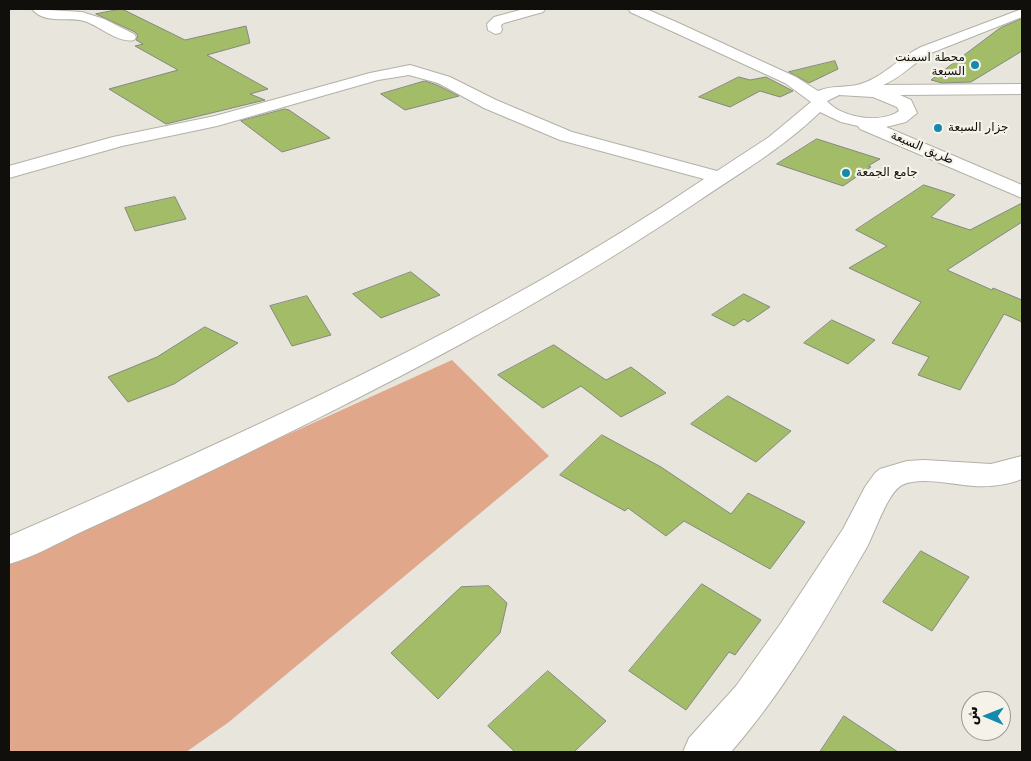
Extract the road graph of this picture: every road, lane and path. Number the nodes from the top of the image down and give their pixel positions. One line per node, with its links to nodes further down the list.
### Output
1 (39, 9): 6 (street)
2 (538, 9): 5 (street)
3 (635, 9): 8 (street)
4 (1022, 12): 7 (street)
5 (494, 30)
6 (129, 37)
7 (937, 45): 10 (street); 11 (street)
8 (744, 56): 10 (street); 12 (street, طريق السبعة)
9 (1022, 89): 11 (street); 13 (street)
10 (859, 90): 11 (street); 12 (street); 15 (street, طريق السبعة)
11 (916, 90): 15 (street)
12 (819, 103): 16 (street, طريق السبعة); 17 (street)
13 (943, 105)
14 (926, 109): 15 (street)
15 (907, 113): 16 (street); 19 (street, طريق السبعة)
16 (854, 120): 17 (street); 19 (street, طريق السبعة)
17 (782, 137): 20 (street)
18 (9, 172): 20 (street)
19 (986, 175): 21 (street, طريق السبعة)
20 (719, 177): 23 (street)
21 (1022, 192)
22 (1022, 467): 24 (street)
23 (9, 551)
24 (704, 752)

